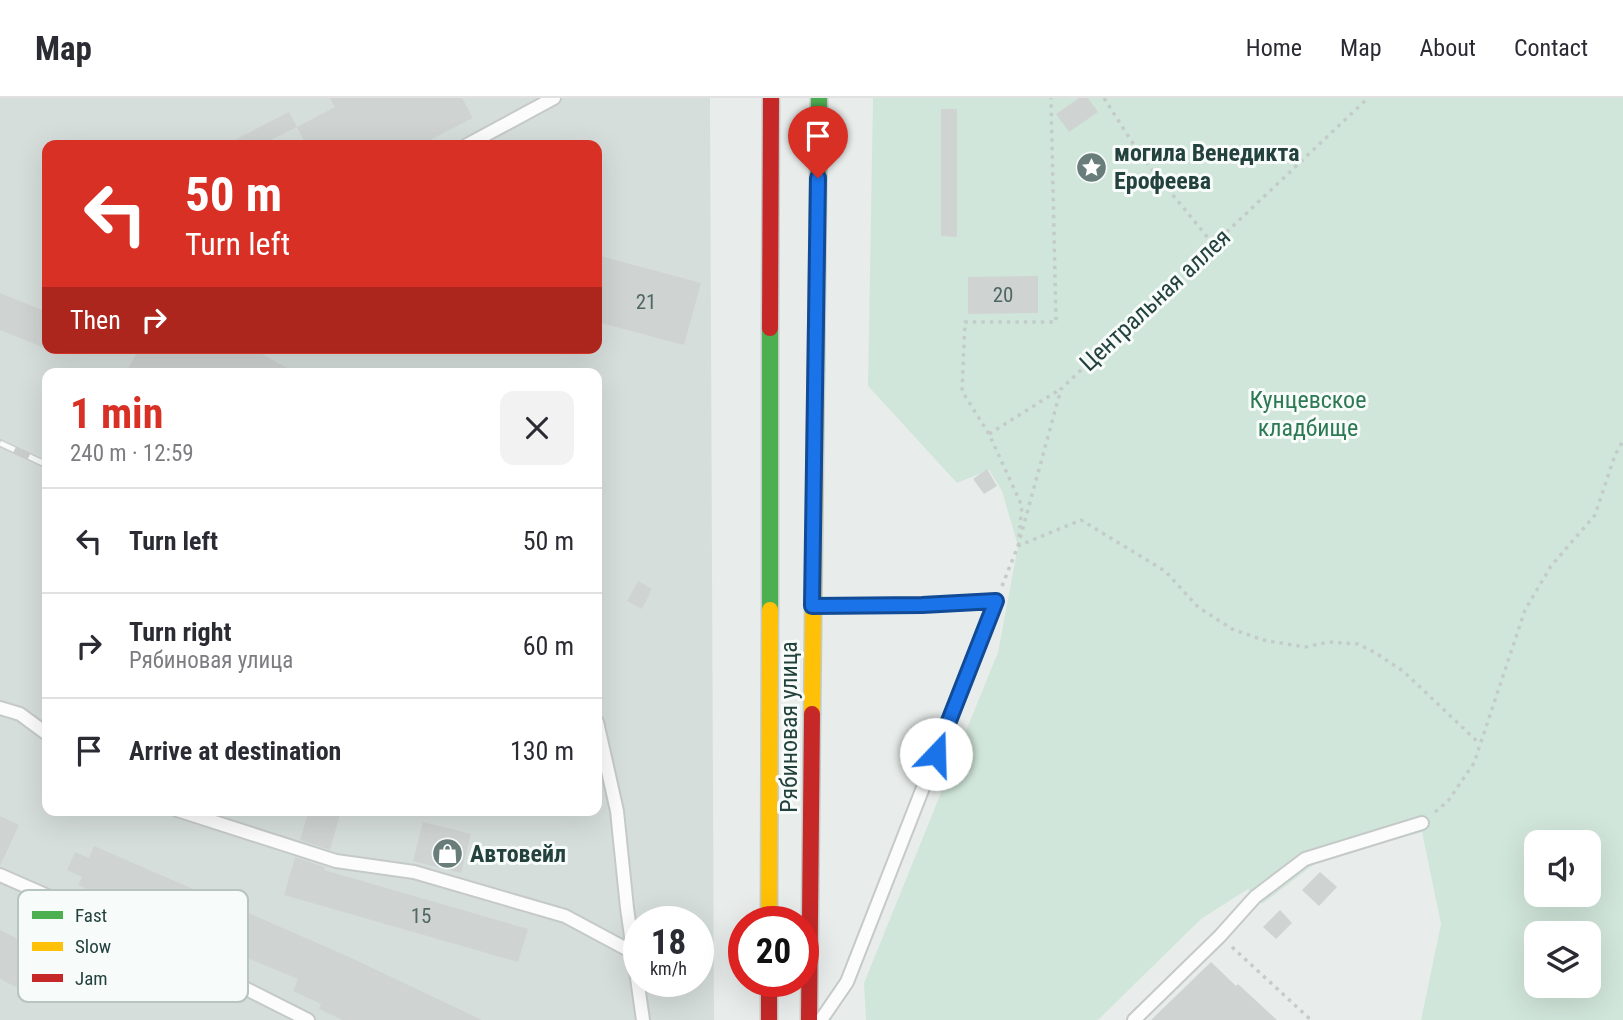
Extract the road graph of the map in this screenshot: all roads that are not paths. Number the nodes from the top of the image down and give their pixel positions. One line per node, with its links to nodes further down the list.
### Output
1 (554, 98): 4 (lane)
2 (771, 98): 14 (main road, Рябиновая улица)
3 (819, 98): 5 (main road, Рябиновая улица)
4 (476, 140)
5 (812, 606): 22 (main road, Рябиновая улица); 23 (lane)
6 (0, 708): 7 (lane)
7 (42, 730)
8 (602, 744): 13 (lane)
9 (196, 816): 15 (lane)
10 (1422, 823): 24 (lane)
11 (0, 875): 12 (lane)
12 (34, 890)
13 (627, 906)
14 (769, 906)
15 (623, 947)
16 (248, 990): 19 (lane)
17 (640, 997): 20 (lane)
18 (769, 997): 21 (main road)
19 (308, 1020)
20 (643, 1020)
21 (769, 1020)
22 (809, 1020)
23 (821, 1020)
24 (1134, 1020)

